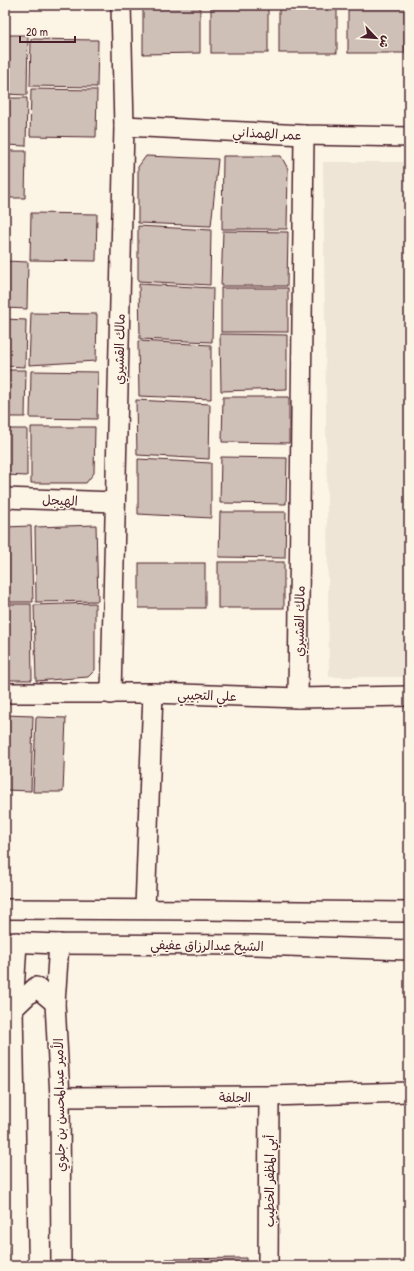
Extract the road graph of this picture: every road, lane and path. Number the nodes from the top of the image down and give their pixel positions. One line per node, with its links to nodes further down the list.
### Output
1 (121, 5): 2 (street, مالك القشيري)
2 (124, 126): 3 (street, عمر الهمذاني); 6 (street, مالك القشيري)
3 (304, 135): 4 (street, عمر الهمذاني); 11 (street, مالك القشيري)
4 (409, 137)
5 (5, 498): 6 (street, الهيجل)
6 (115, 502): 9 (street, مالك القشيري)
7 (5, 693): 9 (street, علي التجيبي)
8 (153, 693): 9 (street, علي التجيبي); 11 (street, علي التجيبي); 13 (street)
9 (111, 694)
10 (409, 696): 11 (street, علي التجيبي)
11 (298, 698)
12 (5, 909): 13 (street)
13 (145, 909): 14 (street)
14 (409, 912)
15 (11, 942): 16 (street, الشيخ عبدالرزاق عفيفي); 19 (street)
16 (59, 944): 17 (street, الشيخ عبدالرزاق عفيفي); 18 (street, الأمير عبدالمحسن بن جلوي)
17 (409, 950)
18 (55, 1003): 19 (street); 22 (street, الأمير عبدالمحسن بن جلوي)
19 (13, 1009): 23 (street)
20 (409, 1092): 21 (street, الجلفة)
21 (269, 1096): 22 (street, الجلفة); 26 (street, أبي المظفر الخطيب)
22 (60, 1097): 25 (street, الأمير عبدالمحسن بن جلوي)
23 (12, 1247): 24 (street)
24 (18, 1266)
25 (61, 1266)
26 (268, 1266)

